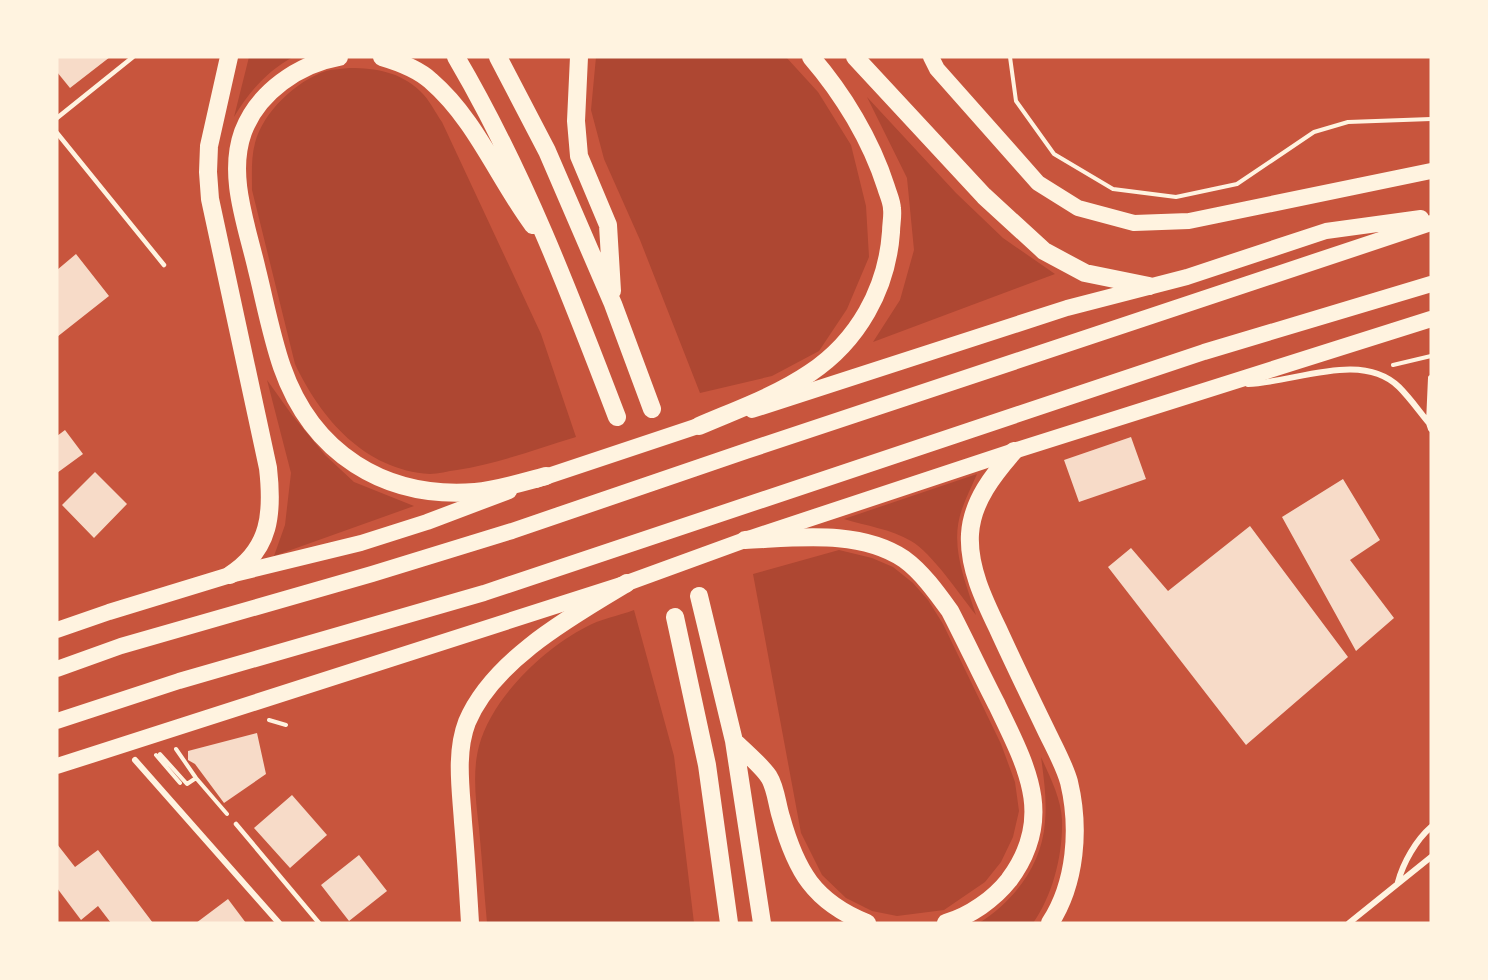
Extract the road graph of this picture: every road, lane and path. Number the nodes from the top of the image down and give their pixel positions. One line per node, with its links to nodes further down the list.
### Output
1 (133, 57): 12 (lane)
2 (229, 57): 35 (highway)
3 (339, 57): 33 (highway)
4 (382, 57): 18 (highway)
5 (456, 57): 18 (highway)
6 (498, 57): 22 (highway)
7 (579, 57): 22 (highway)
8 (811, 57): 30 (highway)
9 (855, 57): 21 (highway)
10 (931, 57): 15 (highway)
11 (1010, 57): 13 (path)
12 (57, 118)
13 (1431, 119)
14 (57, 133): 19 (lane)
15 (1431, 171)
16 (1431, 217): 21 (highway)
17 (1431, 223): 40 (highway)
18 (554, 252): 29 (highway)
19 (164, 265)
20 (1431, 284): 41 (highway)
21 (1149, 286): 30 (highway)
22 (613, 304): 28 (highway)
23 (1431, 319): 27 (highway)
24 (1431, 356): 25 (path)
25 (1369, 370): 27 (street); 31 (street)
26 (1431, 378): 31 (street)
27 (1223, 384): 32 (highway)
28 (652, 409)
29 (617, 417)
30 (699, 426): 33 (highway)
31 (1430, 426)
32 (1014, 451): 34 (highway); 61 (highway)
33 (546, 476): 35 (highway)
34 (745, 540): 36 (highway); 60 (highway)
35 (230, 575): 39 (highway)
36 (627, 583): 48 (highway); 56 (highway)
37 (699, 596): 44 (highway)
38 (675, 617): 57 (highway)
39 (57, 630)
40 (57, 669)
41 (57, 721)
42 (259, 723): 43 (path)
43 (286, 725)
44 (734, 741): 58 (highway); 59 (highway)
45 (184, 742): 49 (path)
46 (155, 748): 49 (path)
47 (135, 760): 54 (street)
48 (57, 765)
49 (196, 778): 50 (path)
50 (236, 824): 55 (lane)
51 (1431, 827): 53 (street)
52 (1431, 857): 53 (street)
53 (1398, 882): 62 (street)
54 (279, 923)
55 (319, 923)
56 (470, 923)
57 (729, 923)
58 (762, 923)
59 (867, 923)
60 (946, 923)
61 (1050, 923)
62 (1349, 923)

